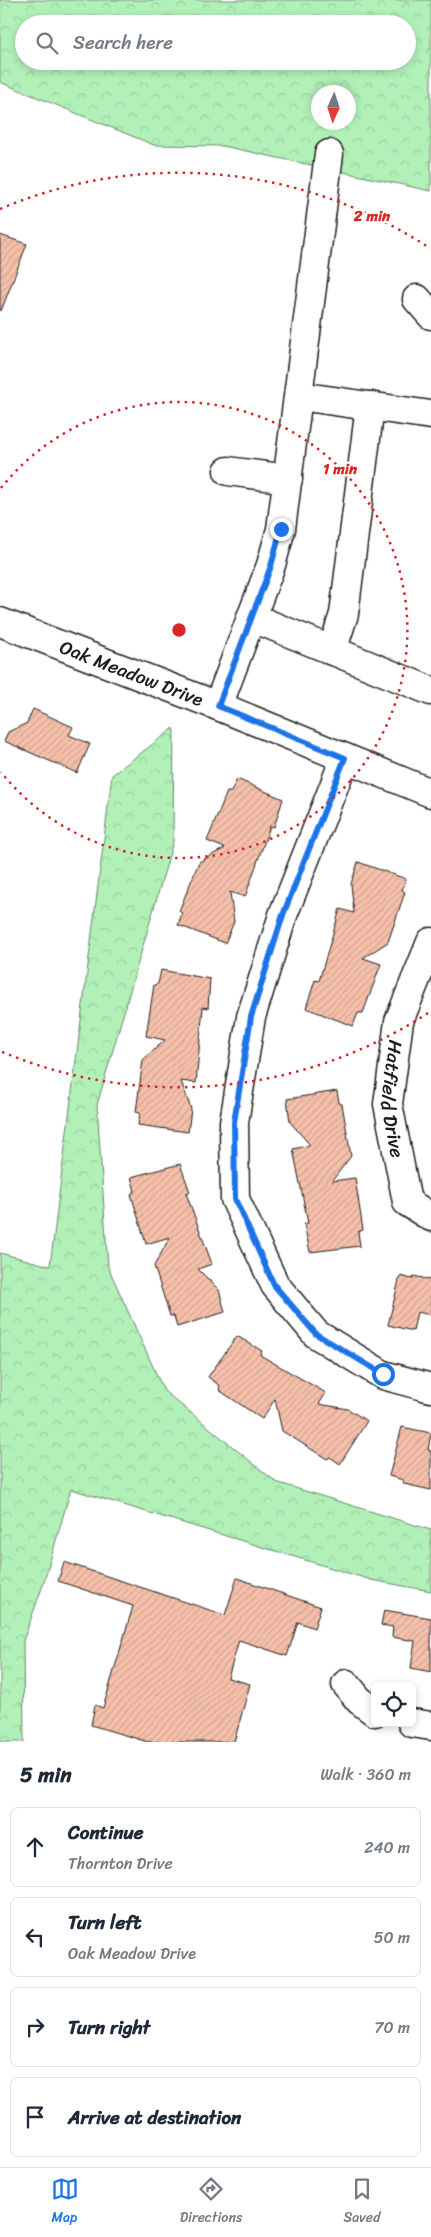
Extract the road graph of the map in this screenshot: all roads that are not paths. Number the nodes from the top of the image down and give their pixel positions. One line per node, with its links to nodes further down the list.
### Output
1 (329, 154): 2 (street)
2 (299, 396): 3 (street); 6 (street)
3 (370, 406): 4 (street); 9 (street)
4 (431, 415)
5 (228, 471): 6 (street)
6 (288, 479): 7 (street)
7 (251, 617): 9 (street); 11 (street)
8 (0, 622): 11 (street, Oak Meadow Drive)
9 (332, 651): 10 (street)
10 (431, 691)
11 (218, 706): 12 (street, Oak Meadow Drive)
12 (345, 758): 13 (street, Oak Meadow Drive); 16 (street)
13 (431, 793)
14 (431, 942): 15 (street, Hatfield Drive)
15 (431, 1217)
16 (431, 1388)
17 (346, 1684): 18 (street)
18 (371, 1709)
19 (416, 1724): 20 (street)
20 (431, 1726)

